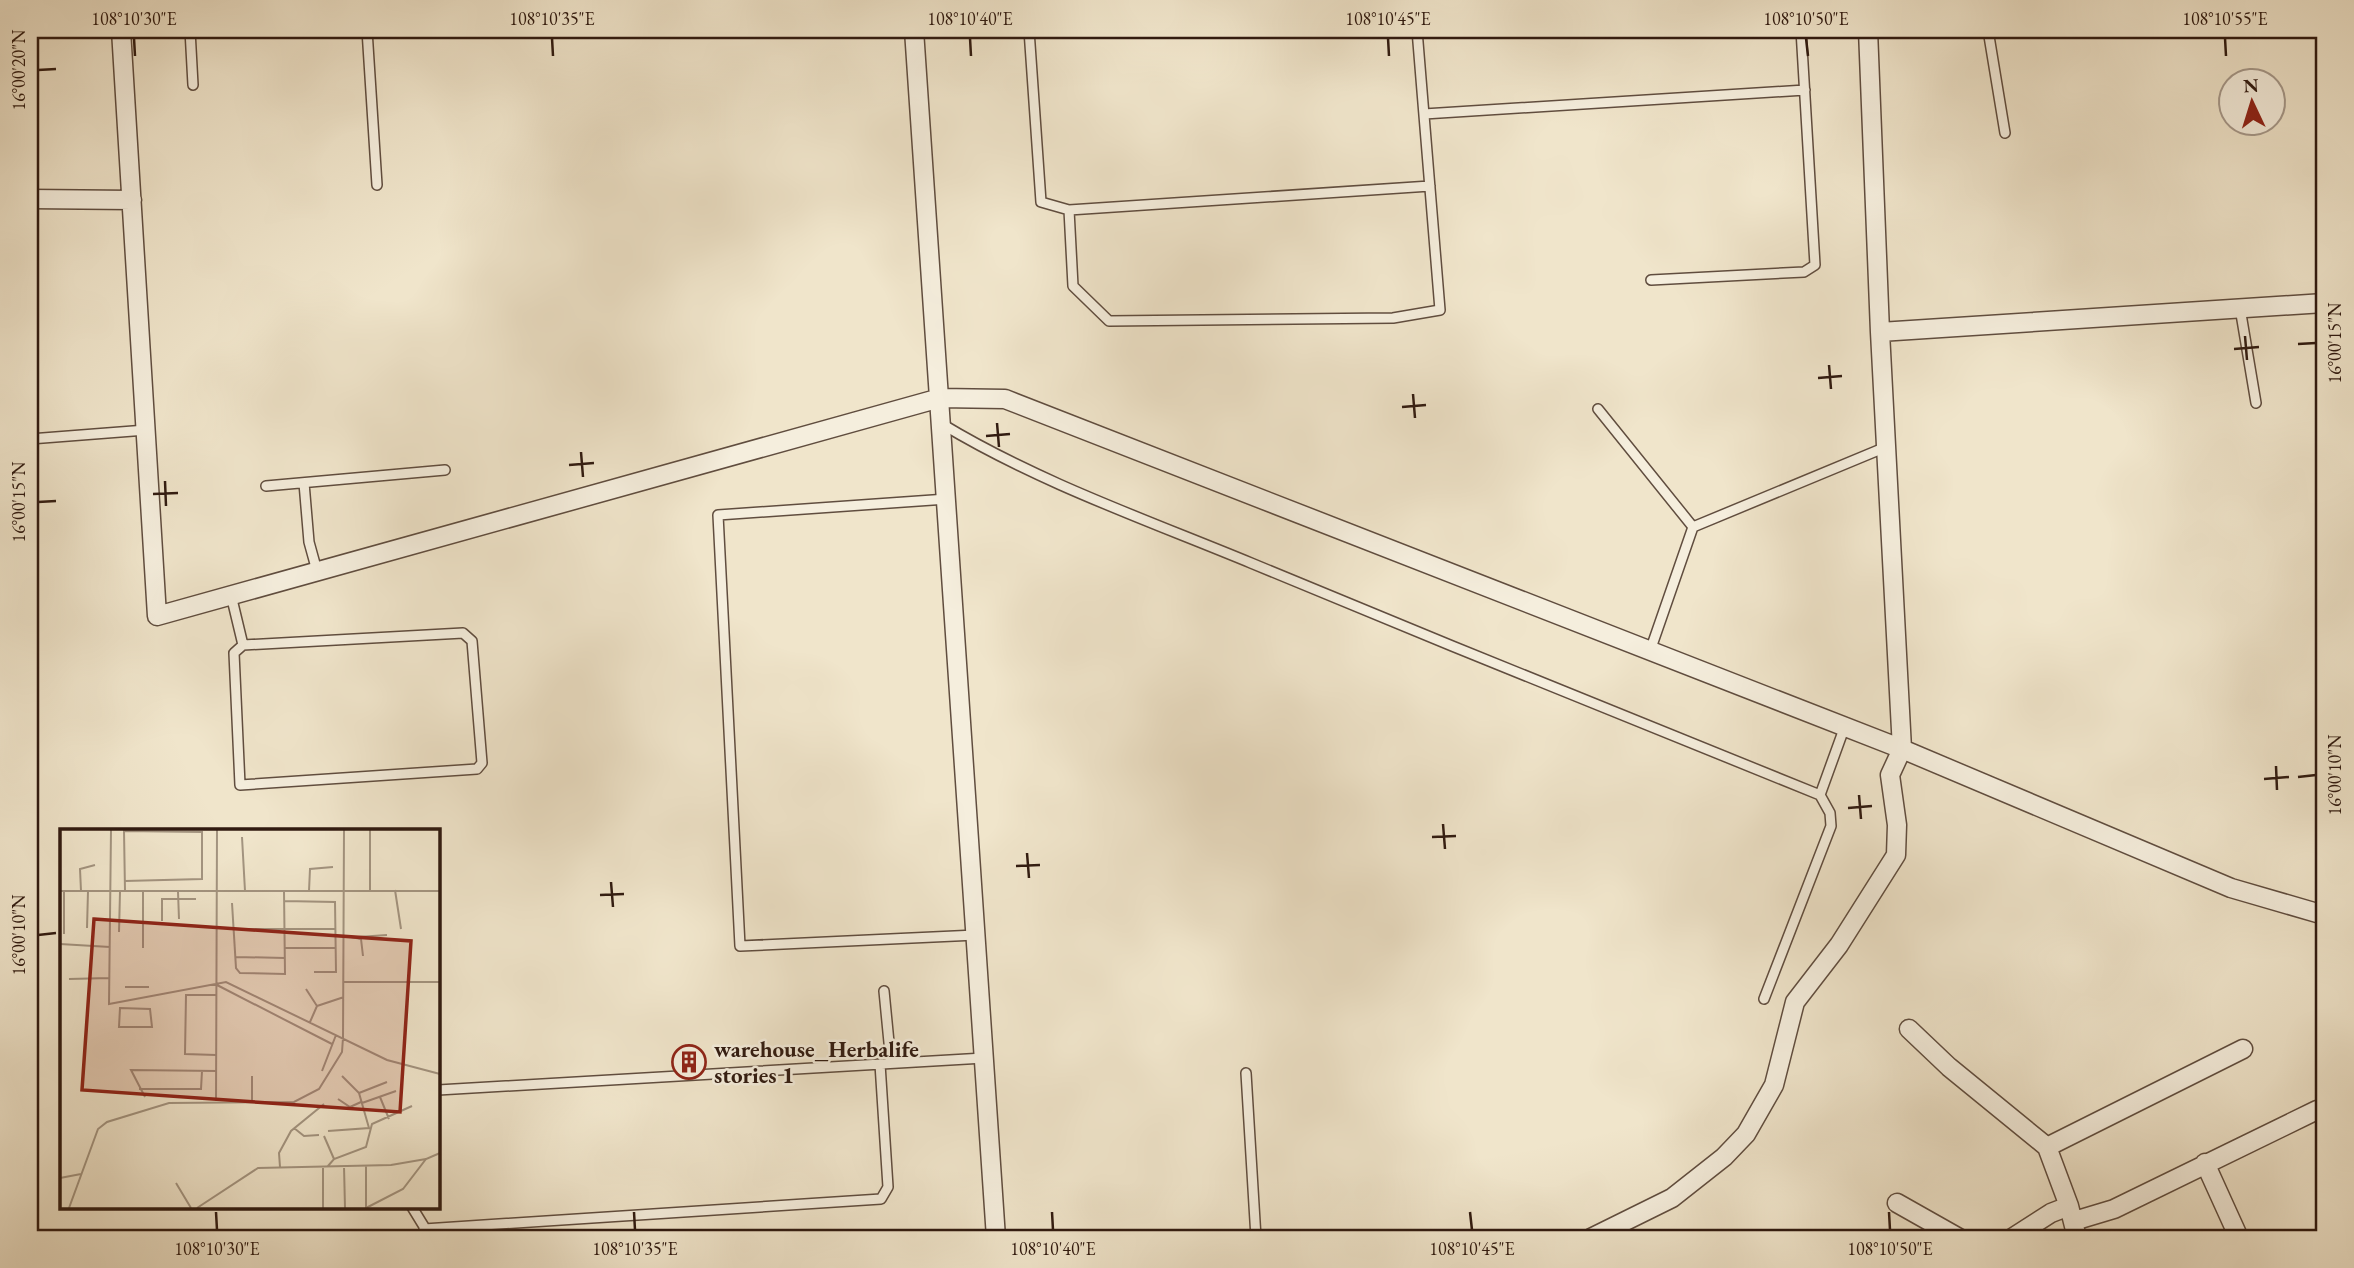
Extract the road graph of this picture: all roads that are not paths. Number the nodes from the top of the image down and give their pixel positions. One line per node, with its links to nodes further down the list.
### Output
1 (121, 30): 17 (street)
2 (190, 30): 10 (lane)
3 (367, 30): 14 (lane)
4 (915, 30): 23 (street)
5 (1029, 30): 18 (lane)
6 (1418, 30): 12 (lane)
7 (1801, 30): 11 (lane)
8 (1868, 30): 22 (street)
9 (1988, 30): 13 (lane)
10 (193, 85)
11 (1805, 90): 12 (lane); 19 (lane)
12 (1424, 114): 15 (lane)
13 (2005, 133)
14 (377, 185)
15 (1430, 186): 18 (lane); 18 (lane)
16 (30, 200): 17 (street)
17 (132, 200): 27 (street)
18 (1069, 210)
19 (1651, 280)
20 (2324, 303): 21 (street)
21 (2240, 308): 22 (street); 24 (lane)
22 (1880, 332): 29 (street)
23 (940, 398): 26 (street); 35 (street); 38 (street)
24 (2256, 403)
25 (1598, 409): 34 (lane)
26 (942, 424): 33 (street); 41 (lane)
27 (146, 430): 28 (lane); 36 (street)
28 (30, 439)
29 (1886, 447): 34 (lane); 40 (street)
30 (445, 470): 31 (lane)
31 (304, 483): 32 (lane); 35 (lane)
32 (266, 486)
33 (947, 499): 43 (street); 43 (lane)
34 (1693, 527): 38 (lane)
35 (317, 571): 36 (street)
36 (231, 595): 37 (lane)
37 (243, 645): 37 (lane)
38 (1650, 651): 39 (street)
39 (1845, 726): 40 (street); 41 (lane)
40 (1902, 749): 42 (street); 63 (street)
41 (1820, 795): 45 (lane)
42 (2324, 915)
43 (976, 935): 48 (street)
44 (884, 991): 49 (lane)
45 (1764, 999)
46 (1909, 1029): 54 (street)
47 (2243, 1049): 54 (street)
48 (984, 1058): 49 (lane); 61 (street)
49 (891, 1063): 50 (lane)
50 (880, 1064): 52 (lane); 59 (lane)
51 (1246, 1073): 62 (lane)
52 (439, 1090)
53 (2317, 1110): 55 (street)
54 (2047, 1147): 58 (street)
55 (2205, 1163): 58 (street); 66 (street)
56 (1897, 1202): 64 (street)
57 (413, 1208): 59 (lane)
58 (2074, 1222): 65 (street)
59 (424, 1229): 60 (lane)
60 (431, 1238)
61 (996, 1238)
62 (1256, 1238)
63 (1591, 1238)
64 (1959, 1238)
65 (2012, 1238)
66 (2239, 1238)

